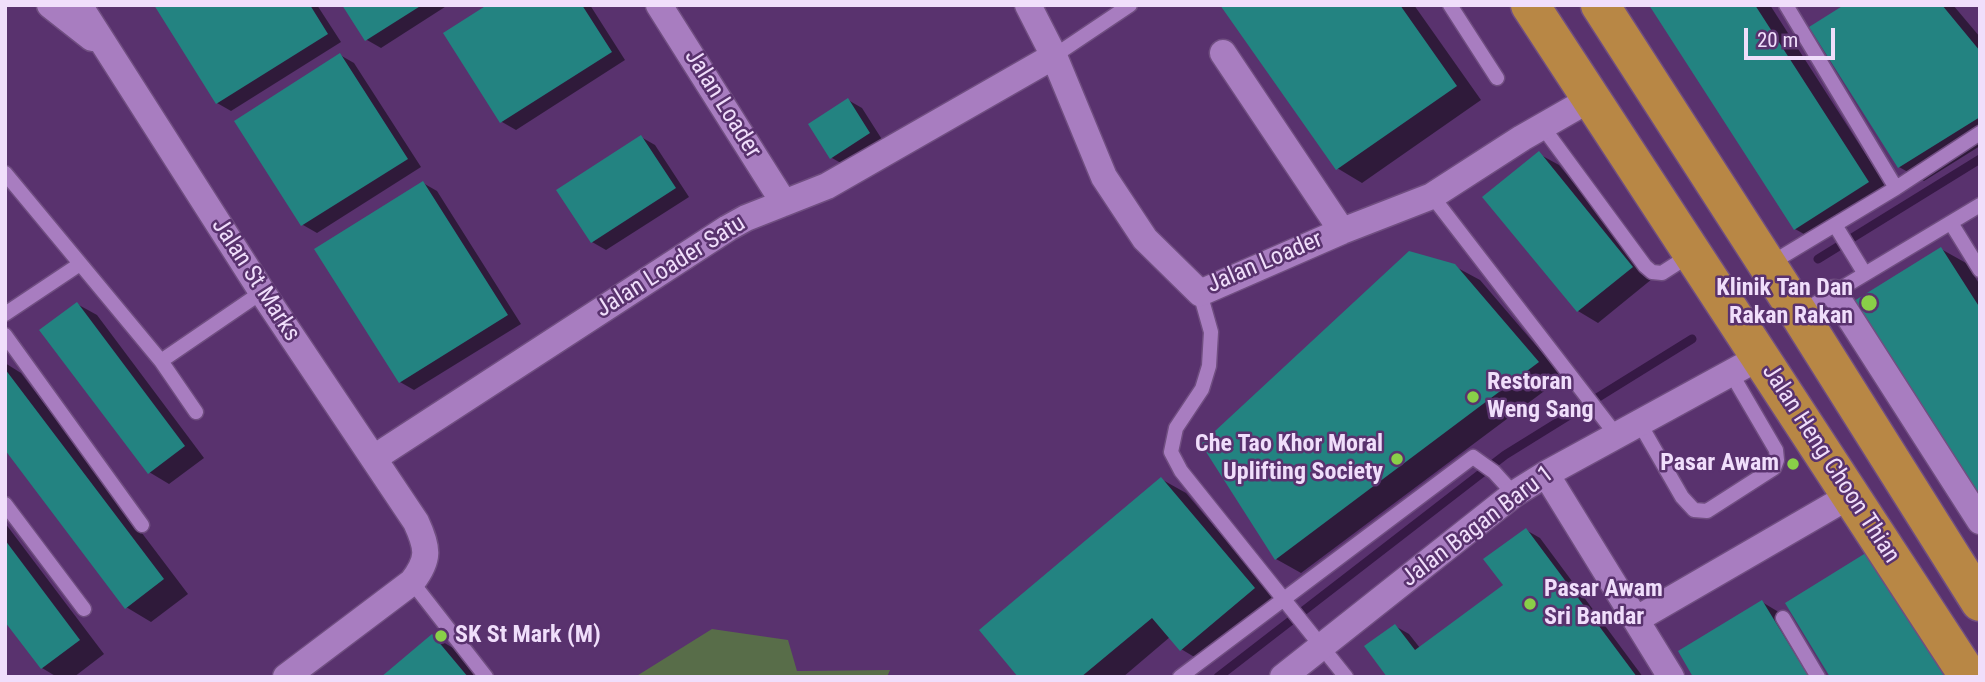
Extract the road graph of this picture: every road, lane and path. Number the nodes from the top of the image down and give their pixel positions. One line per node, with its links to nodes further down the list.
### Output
1 (50, 5): 10 (street)
2 (79, 5): 10 (street, Jalan St Marks)
3 (659, 5): 20 (street, Jalan Loader)
4 (1028, 5): 12 (street, Jalan Loader)
5 (1130, 5): 12 (lane)
6 (1450, 5): 13 (lane)
7 (1530, 5): 14 (highway, Jalan Heng Choon Thian)
8 (1600, 5): 27 (highway)
9 (1786, 5): 18 (lane)
10 (110, 52): 30 (street, Jalan St Marks)
11 (1223, 53): 24 (street)
12 (1054, 56): 20 (street, Jalan Loader Satu); 31 (street, Jalan Loader)
13 (1497, 78)
14 (1592, 98): 15 (street, Jalan Loader); 25 (highway, Jalan Heng Choon Thian)
15 (1542, 126): 19 (street, Jalan Loader); 25 (lane)
16 (1980, 133): 18 (lane)
17 (5, 173): 26 (lane)
18 (1896, 188): 23 (lane)
19 (1432, 196): 24 (street, Jalan Loader); 39 (lane)
20 (784, 203): 40 (street, Jalan Loader Satu)
21 (1980, 205): 22 (lane)
22 (1951, 223): 28 (lane); 29 (lane)
23 (1836, 227): 27 (lane); 29 (lane)
24 (1342, 230): 31 (street, Jalan Loader)
25 (1693, 253): 37 (highway, Jalan Heng Choon Thian)
26 (80, 264): 33 (lane); 36 (lane)
27 (1767, 266): 34 (highway)
28 (1980, 270)
29 (1866, 274): 32 (lane)
30 (262, 292): 36 (lane); 40 (street, Jalan St Marks)
31 (1200, 293): 48 (lane)
32 (1834, 293): 34 (lane); 45 (street)
33 (5, 314)
34 (1799, 314): 49 (highway)
35 (5, 335): 46 (lane)
36 (161, 361): 38 (lane)
37 (1745, 365): 39 (street, Jalan Bagan Baru 1); 39 (lane); 43 (highway, Jalan Heng Choon Thian)
38 (196, 412)
39 (1629, 430): 41 (street, Jalan Bagan Baru 1)
40 (374, 458): 47 (street, Jalan St Marks)
41 (1546, 474): 42 (street, Jalan Bagan Baru 1); 52 (street)
42 (1514, 494): 48 (lane); 53 (street, Jalan Bagan Baru 1)
43 (1851, 495): 52 (street); 61 (highway, Jalan Heng Choon Thian)
44 (5, 504): 50 (lane)
45 (1980, 521)
46 (142, 525)
47 (412, 582): 54 (street); 55 (lane)
48 (1286, 602): 53 (lane); 56 (lane)
49 (1980, 602)
50 (84, 608)
51 (1783, 618): 60 (lane)
52 (1637, 620): 59 (street)
53 (1314, 638): 57 (street, Jalan Bagan Baru 1); 58 (lane)
54 (285, 677)
55 (486, 677)
56 (1180, 677)
57 (1283, 677)
58 (1346, 677)
59 (1671, 677)
60 (1818, 677)
61 (1969, 677)

